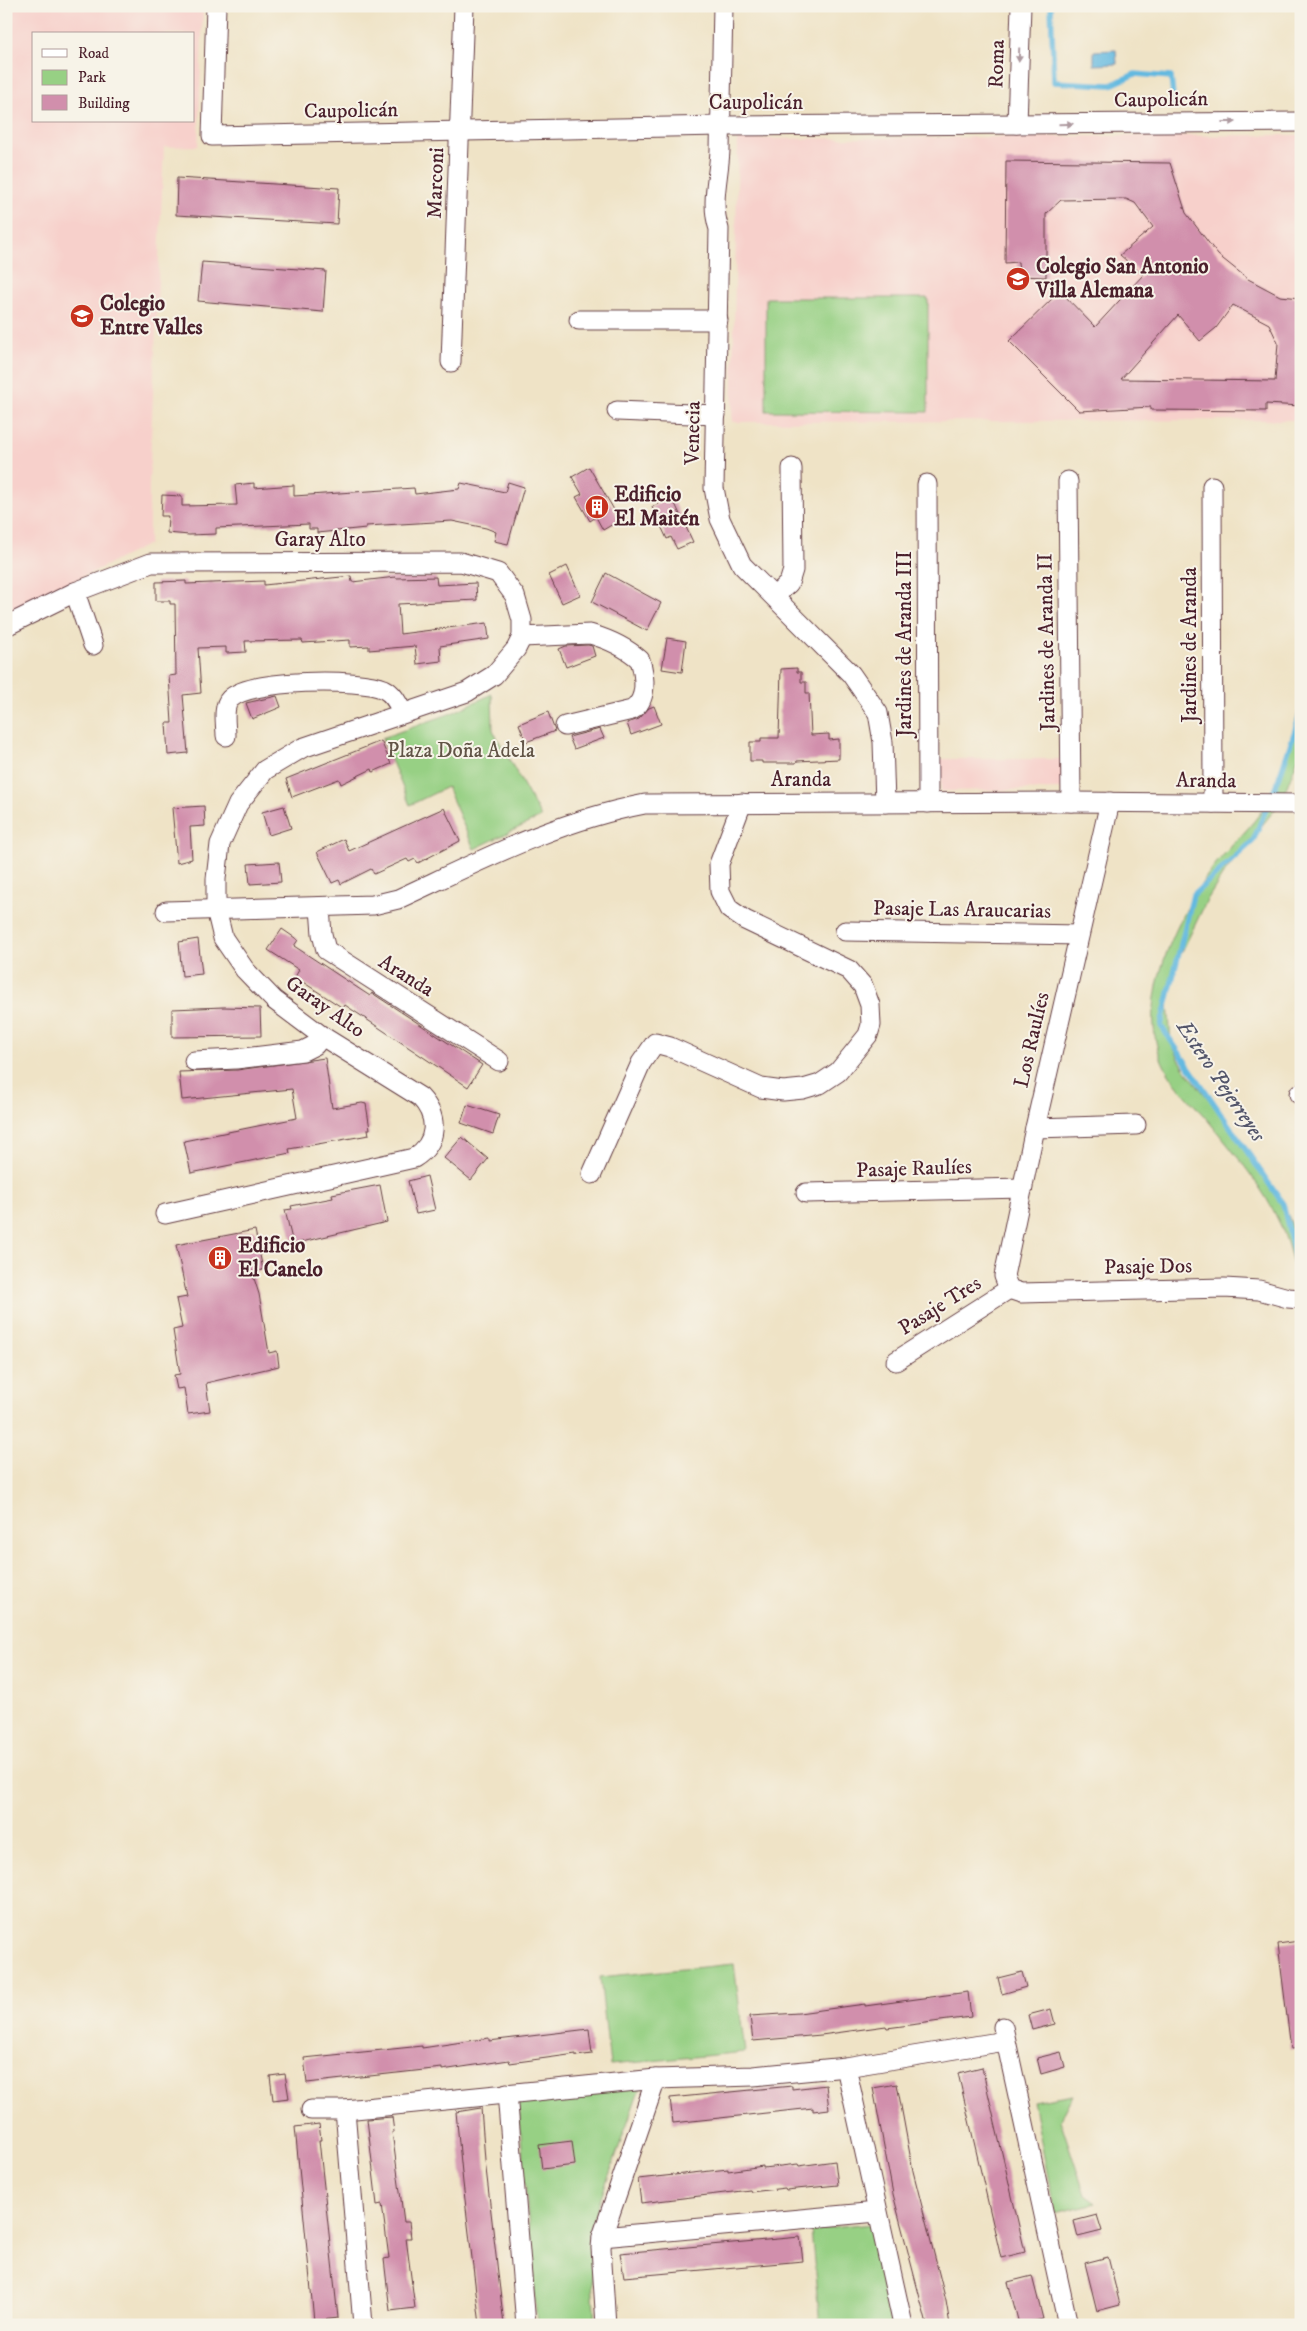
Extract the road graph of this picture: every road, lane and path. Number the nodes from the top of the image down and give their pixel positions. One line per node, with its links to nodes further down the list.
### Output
1 (216, 6): 8 (street, Caupolicán)
2 (464, 6): 8 (street, Marconi)
3 (723, 6): 7 (street, Venecia)
4 (1021, 6): 6 (street, Roma, one-way to 6)
5 (1301, 122): 6 (street, Caupolicán, one-way to 5)
6 (1017, 124): 7 (street, Caupolicán)
7 (721, 126): 8 (street, Caupolicán); 10 (street, Venecia)
8 (460, 131): 11 (street, Marconi)
9 (579, 320): 10 (street)
10 (718, 320): 13 (street, Venecia)
11 (451, 362)
12 (617, 411): 13 (street)
13 (716, 415): 19 (street, Venecia)
14 (792, 468): 19 (street)
15 (1068, 481): 26 (street, Jardines de Aranda II)
16 (927, 484): 30 (street, Jardines de Aranda III)
17 (1212, 486): 31 (street, Jardines de Aranda)
18 (75, 592): 20 (street, Garay Alto); 21 (street, Garay Alto); 22 (street)
19 (775, 596): 29 (street, Venecia)
20 (6, 626)
21 (522, 636): 23 (street, Garay Alto); 24 (street)
22 (93, 645)
23 (403, 713): 25 (street); 34 (street, Garay Alto)
24 (565, 726)
25 (226, 736)
26 (1071, 802): 27 (street, Aranda); 30 (street, Aranda)
27 (1110, 802): 31 (street, Aranda); 37 (street, Los Raulíes)
28 (742, 803): 29 (street, Aranda); 33 (street, Aranda); 43 (street)
29 (885, 803): 30 (street, Aranda)
30 (928, 803)
31 (1213, 803): 32 (street, Aranda)
32 (1292, 804)
33 (320, 908): 34 (street, Aranda); 40 (street, Aranda)
34 (216, 909): 35 (street, Aranda); 38 (street, Garay Alto)
35 (166, 911)
36 (845, 931): 37 (street, Pasaje Las Araucarias)
37 (1079, 935): 42 (street, Los Raulíes)
38 (322, 1036): 39 (street); 46 (street, Garay Alto)
39 (194, 1061)
40 (499, 1061)
41 (1136, 1126): 42 (street)
42 (1035, 1128): 44 (street, Los Raulíes)
43 (592, 1174)
44 (1023, 1188): 45 (street, Pasaje Raulíes); 47 (street, Los Raulíes)
45 (806, 1193)
46 (165, 1214)
47 (1009, 1289): 48 (street, Pasaje Dos); 49 (street, Pasaje Tres)
48 (1294, 1298)
49 (896, 1360)
50 (846, 2067): 51 (street); 55 (street); 61 (street)
51 (656, 2079): 52 (street); 56 (street)
52 (507, 2093): 54 (street); 58 (street)
53 (311, 2110): 54 (street)
54 (345, 2110): 57 (street)
55 (877, 2212): 56 (street); 60 (street)
56 (602, 2237): 59 (street)
57 (363, 2325)
58 (526, 2325)
59 (606, 2325)
60 (903, 2325)
61 (1068, 2325)

